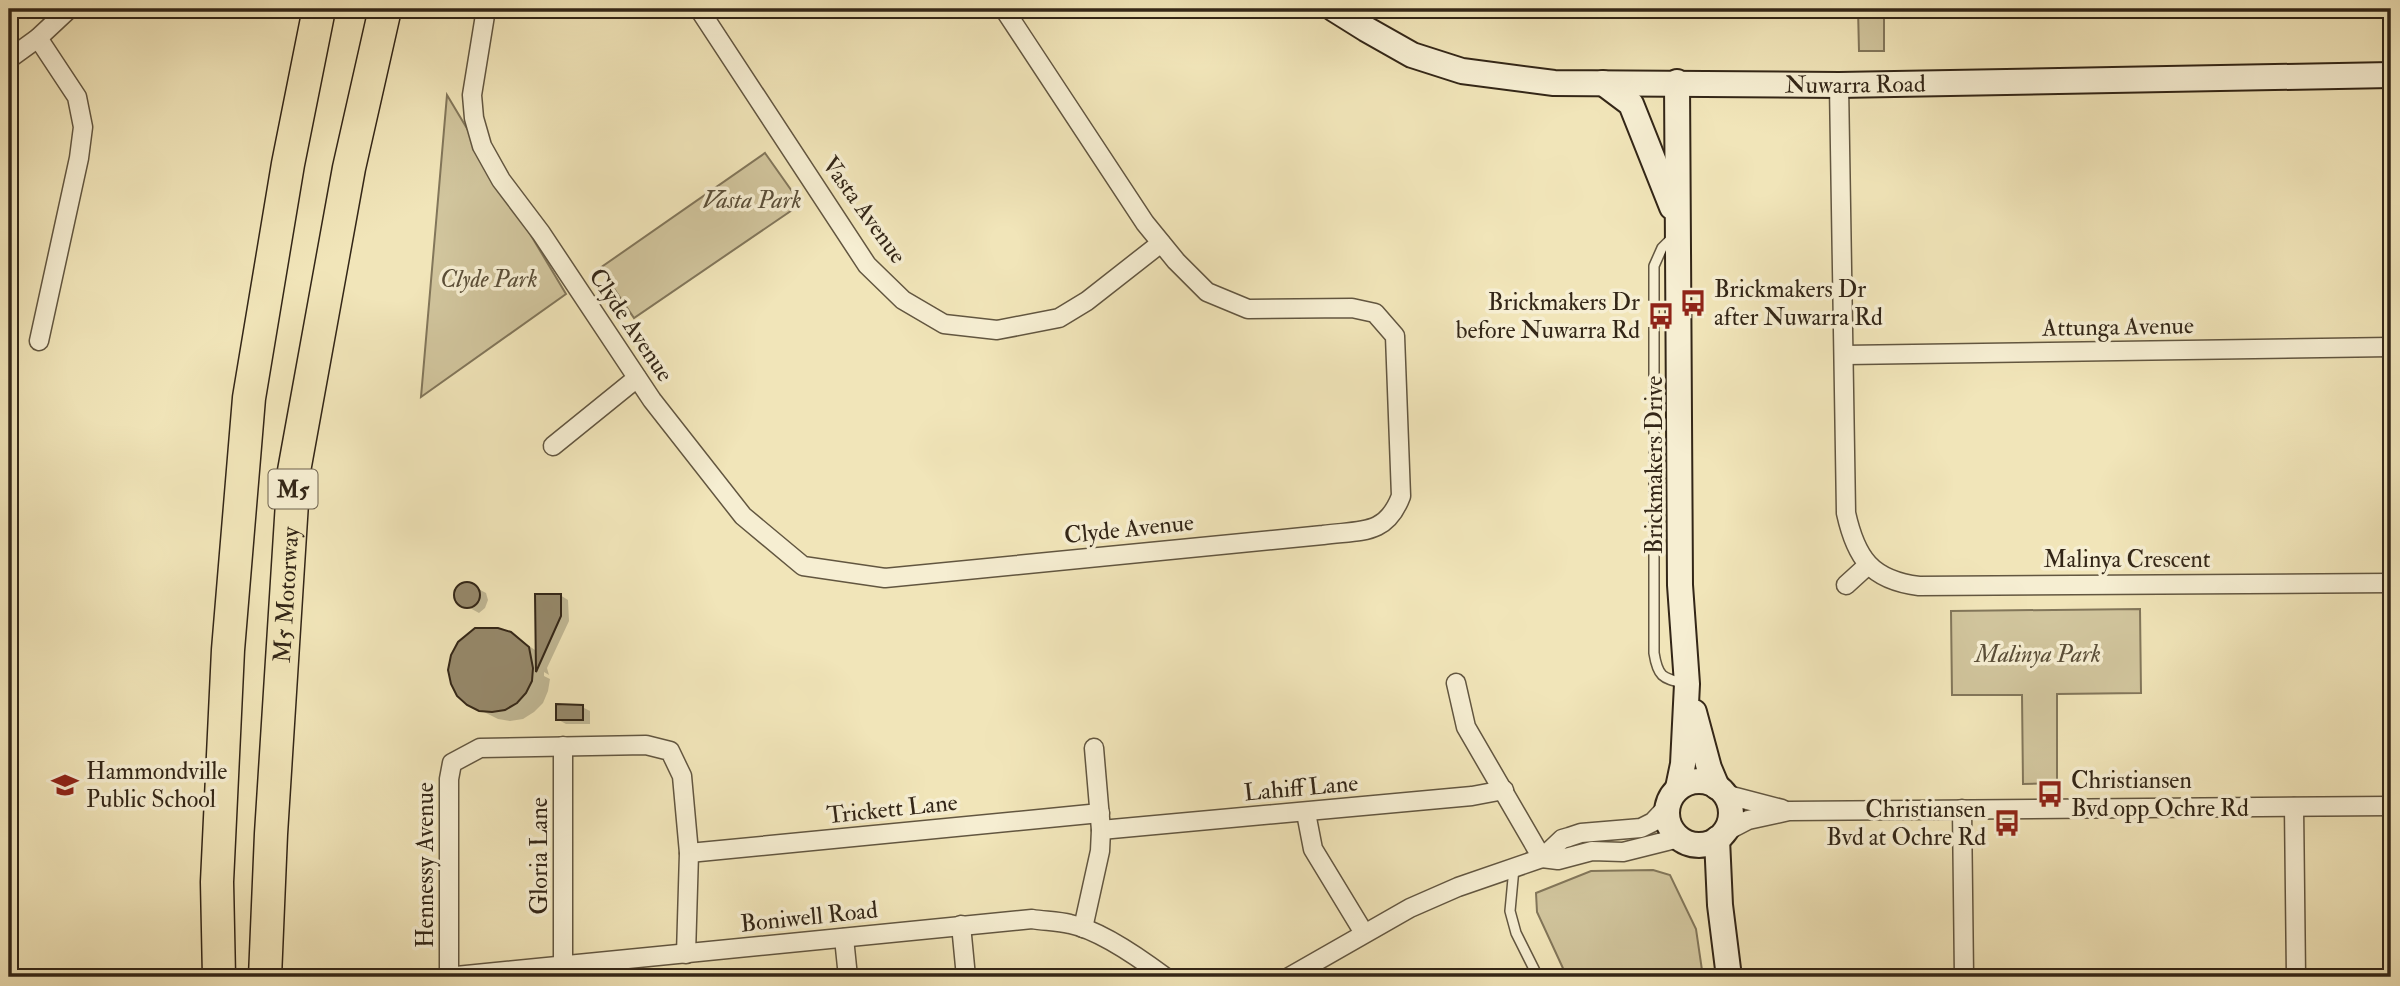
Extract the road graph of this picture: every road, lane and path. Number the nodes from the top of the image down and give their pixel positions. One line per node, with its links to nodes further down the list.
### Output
1 (69, 9): 8 (street)
2 (319, 9): 49 (highway, M5)
3 (385, 9): 50 (highway, M5 Motorway / M5)
4 (486, 9): 19 (street, Clyde Avenue)
5 (699, 9): 15 (street, Vasta Avenue)
6 (1004, 9): 15 (street, Clyde Avenue)
7 (1334, 9): 12 (street, Nuwarra Road)
8 (38, 38): 9 (street); 16 (street)
9 (9, 59)
10 (2391, 75): 13 (street, Nuwarra Road)
11 (1676, 82): 12 (street, Nuwarra Road); 13 (street, Nuwarra Road); 14 (street, Brickmakers Drive)
12 (1604, 83): 14 (street)
13 (1839, 85): 18 (street)
14 (1677, 227): 25 (street, Brickmakers Drive)
15 (1161, 243): 19 (street, Clyde Avenue)
16 (39, 341)
17 (2391, 347): 18 (street, Attunga Avenue)
18 (1845, 355): 21 (street)
19 (637, 378): 20 (street)
20 (553, 446)
21 (1868, 565): 22 (street, Malinya Crescent); 23 (street)
22 (2391, 583)
23 (1846, 584)
24 (1457, 683): 28 (street)
25 (1687, 684): 29 (street, Brickmakers Drive); 30 (street, Brickmakers Drive)
26 (563, 746): 39 (street, Hennessy Avenue); 48 (street, Gloria Lane); 51 (street, Hennessy Avenue)
27 (1094, 748): 36 (street)
28 (1504, 790): 35 (street, Lahiff Lane); 40 (street)
29 (1721, 791): 30 (street); 34 (street); 37 (street)
30 (1673, 797): 38 (street); 40 (street)
31 (2391, 806): 32 (street)
32 (2294, 807): 33 (street); 59 (street)
33 (1962, 809): 34 (street); 58 (street)
34 (1789, 811): 37 (street)
35 (1306, 813): 36 (street, Lahiff Lane); 45 (street)
36 (1101, 822): 39 (street, Trickett Lane); 44 (street)
37 (1721, 835): 38 (street); 42 (street)
38 (1683, 840): 40 (street); 42 (street)
39 (689, 853): 47 (street, Hennessy Avenue)
40 (1542, 858): 41 (street)
41 (1514, 869): 45 (street); 56 (lane)
42 (1720, 905): 57 (street)
43 (961, 925): 44 (street, Boniwell Road); 46 (street, Boniwell Road); 53 (street)
44 (1083, 928): 54 (street, Boniwell Road)
45 (1364, 933): 55 (street)
46 (844, 938): 47 (street, Boniwell Road); 52 (street)
47 (686, 954): 48 (street, Boniwell Road)
48 (563, 966): 51 (street, Boniwell Road)
49 (219, 977)
50 (265, 977)
51 (446, 977)
52 (848, 977)
53 (966, 977)
54 (1164, 977)
55 (1289, 977)
56 (1538, 977)
57 (1729, 977)
58 (1964, 977)
59 (2296, 977)

